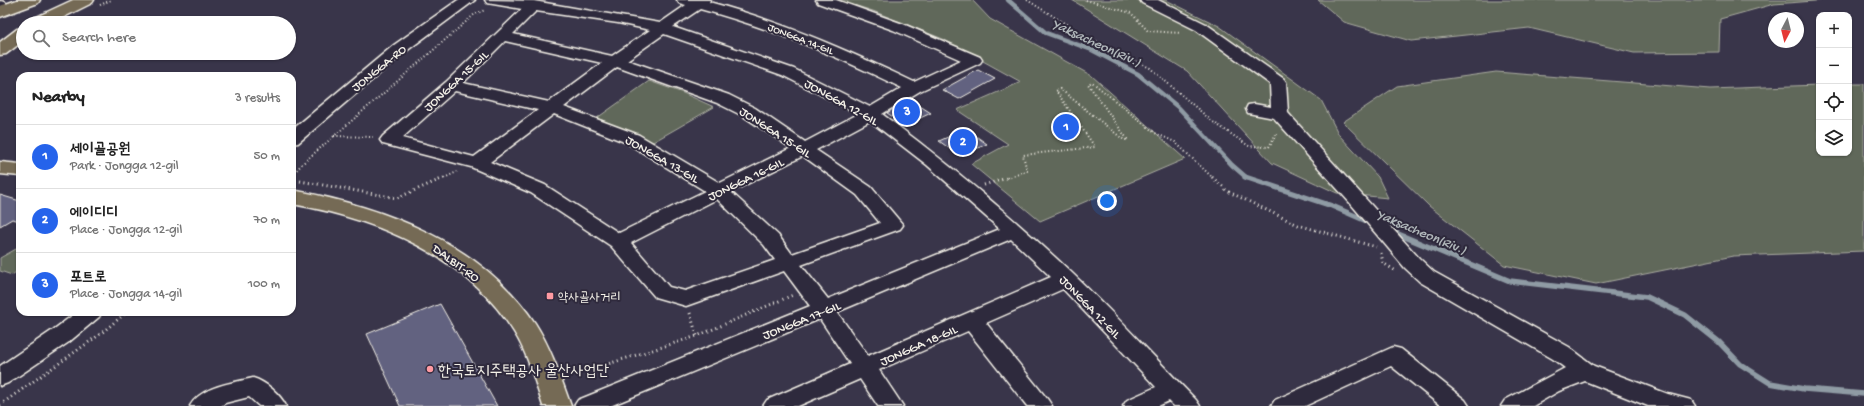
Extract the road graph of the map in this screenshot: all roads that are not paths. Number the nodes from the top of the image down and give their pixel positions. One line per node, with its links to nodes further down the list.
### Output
1 (32, 0): 9 (main road)
2 (86, 0): 10 (main road)
3 (468, 0): 24 (street, JONGGA-RO)
4 (823, 0): 19 (street)
5 (1147, 0): 23 (street)
6 (695, 1): 11 (street); 19 (street, JONGGA 14-GIL)
7 (489, 5): 8 (street, JONGGA 12-GIL)
8 (534, 5): 11 (street, JONGGA 12-GIL); 13 (street)
9 (3, 6)
10 (53, 16)
11 (660, 28): 17 (street); 22 (street, JONGGA 12-GIL)
12 (16, 36): 15 (main road)
13 (502, 36): 17 (street, JONGGA 15-GIL); 18 (street, JONGGA 15-GIL)
14 (16, 37): 16 (main road)
15 (0, 44)
16 (0, 50)
17 (615, 61): 20 (street); 25 (street, JONGGA 15-GIL)
18 (452, 85): 20 (street, JONGGA 13-GIL); 26 (street, JONGGA 15-GIL)
19 (914, 88): 22 (street)
20 (552, 108): 26 (street); 29 (street, JONGGA 13-GIL)
21 (1254, 109): 23 (street)
22 (871, 114): 25 (street, JONGGA 16-GIL); 31 (street, JONGGA 12-GIL)
23 (1280, 114): 39 (street)
24 (296, 135)
25 (804, 149): 29 (street, JONGGA 16-GIL); 33 (street, JONGGA 15-GIL)
26 (477, 163): 32 (street)
27 (0, 168): 28 (main road)
28 (16, 170)
29 (719, 191): 32 (street, JONGGA 16-GIL); 33 (street, JONGGA 13-GIL)
30 (296, 197): 44 (main road, DALBIT-RO)
31 (1014, 231): 34 (street, JONGGA 12-GIL); 35 (street, JONGGA 17-GIL)
32 (618, 241): 33 (street)
33 (787, 263): 35 (street, JONGGA 13-GIL)
34 (1066, 278): 37 (street, JONGGA 18-GIL); 41 (street, JONGGA 12-GIL)
35 (824, 310): 38 (street, JONGGA 13-GIL); 45 (street, JONGGA 17-GIL)
36 (86, 316): 40 (street)
37 (971, 320): 38 (street, JONGGA 18-GIL); 48 (street, JONGGA 18-GIL)
38 (864, 367): 46 (street, JONGGA 18-GIL); 47 (street, JONGGA 18-GIL)
39 (1586, 372): 53 (street); 54 (street)
40 (0, 377)
41 (1171, 390): 49 (street); 50 (street, JONGGA 12-GIL)
42 (202, 406): 43 (street)
43 (274, 406)
44 (558, 406)
45 (586, 406)
46 (775, 406)
47 (891, 406)
48 (1040, 406)
49 (1135, 406)
50 (1188, 406)
51 (1284, 406): 52 (street)
52 (1458, 406)
53 (1513, 406)
54 (1683, 406)

